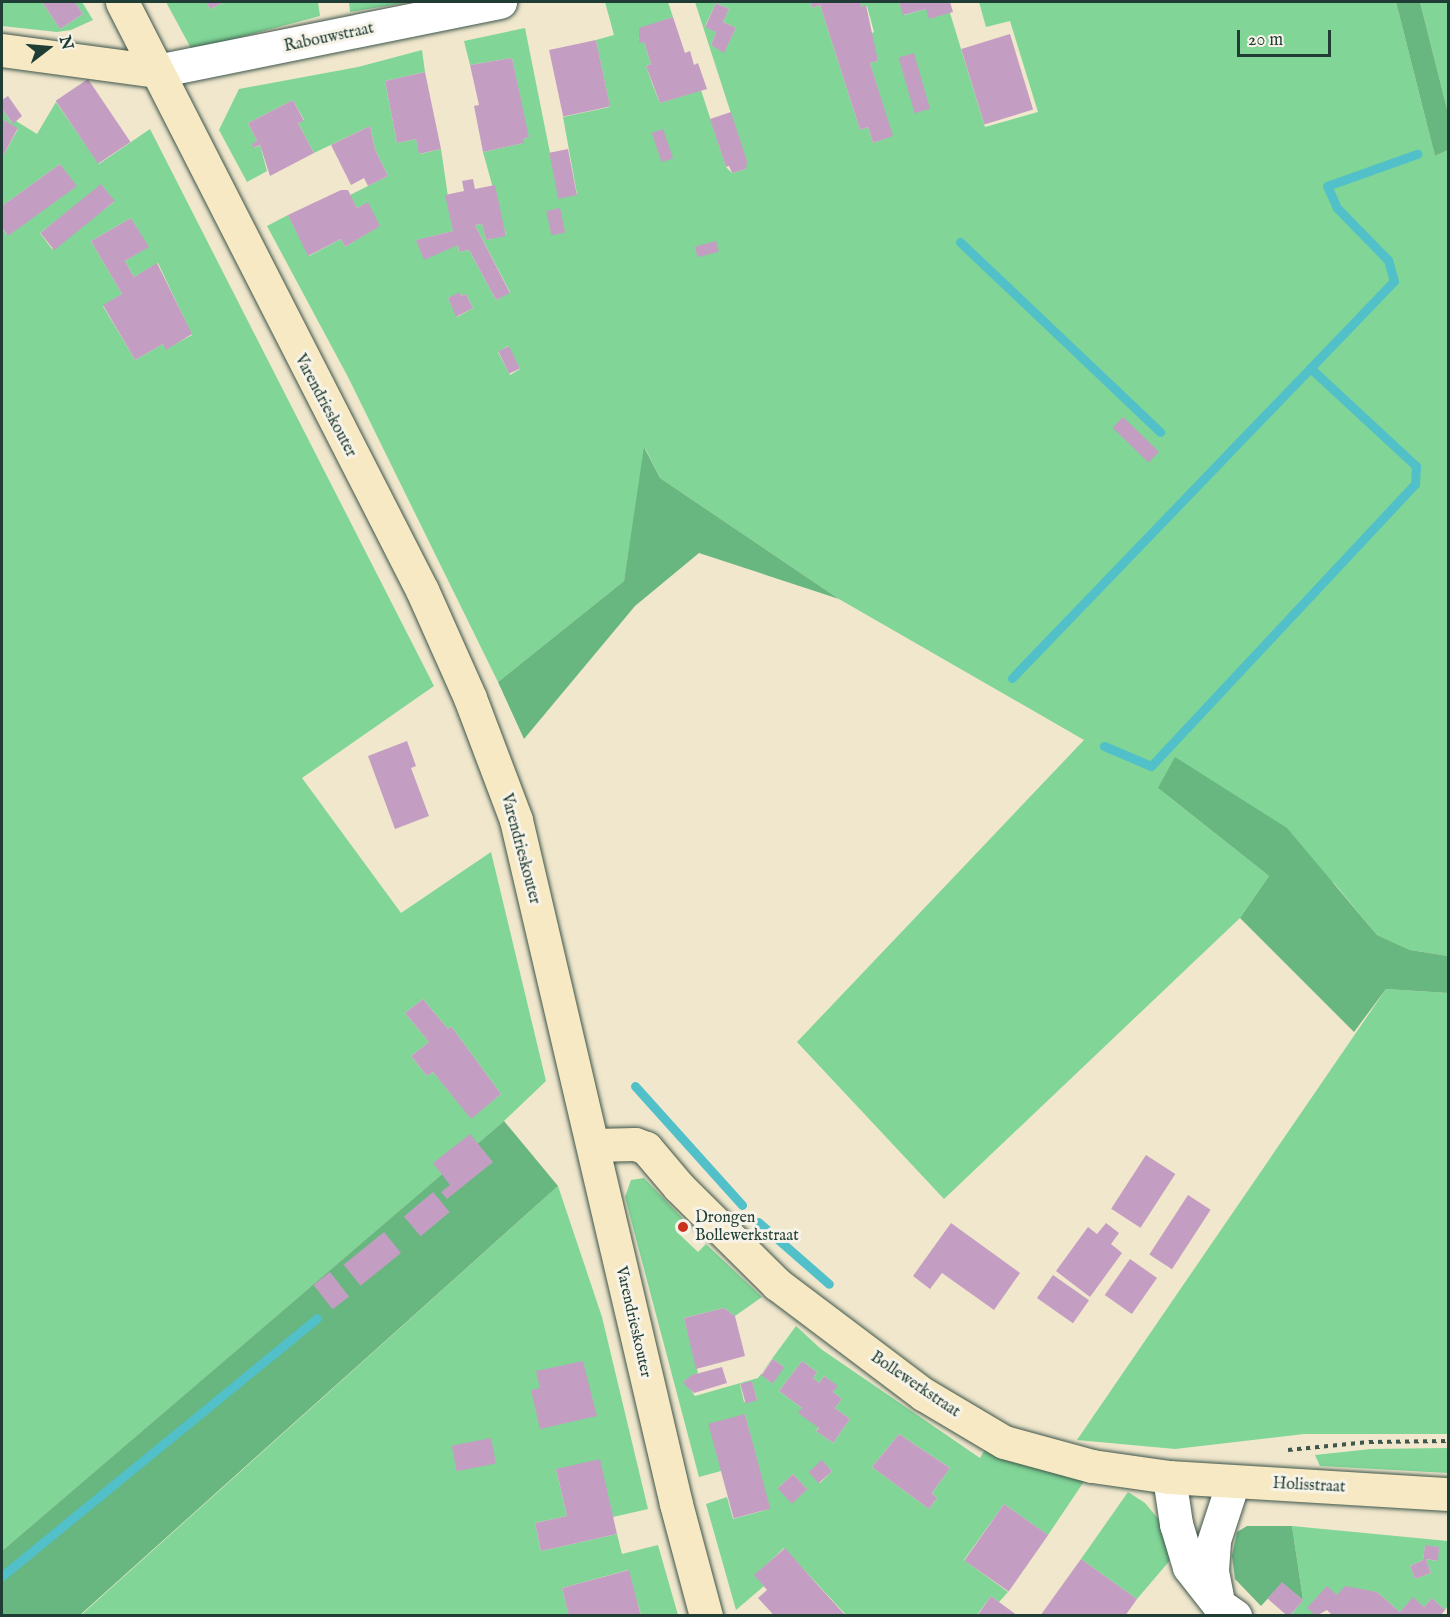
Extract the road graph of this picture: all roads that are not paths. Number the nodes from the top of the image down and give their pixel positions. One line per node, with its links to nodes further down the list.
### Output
1 (122, 2): 4 (street, Varendrieskouter)
2 (500, 2): 4 (street, Rabouwstraat)
3 (2, 50): 4 (street)
4 (157, 71): 5 (street, Varendrieskouter)
5 (593, 1146): 6 (street, Bollewerkstraat); 10 (street, Varendrieskouter)
6 (1169, 1477): 7 (street, Holisstraat); 9 (street)
7 (1233, 1482): 8 (street, Holisstraat); 9 (street)
8 (1449, 1494)
9 (1226, 1610)
10 (706, 1616)

